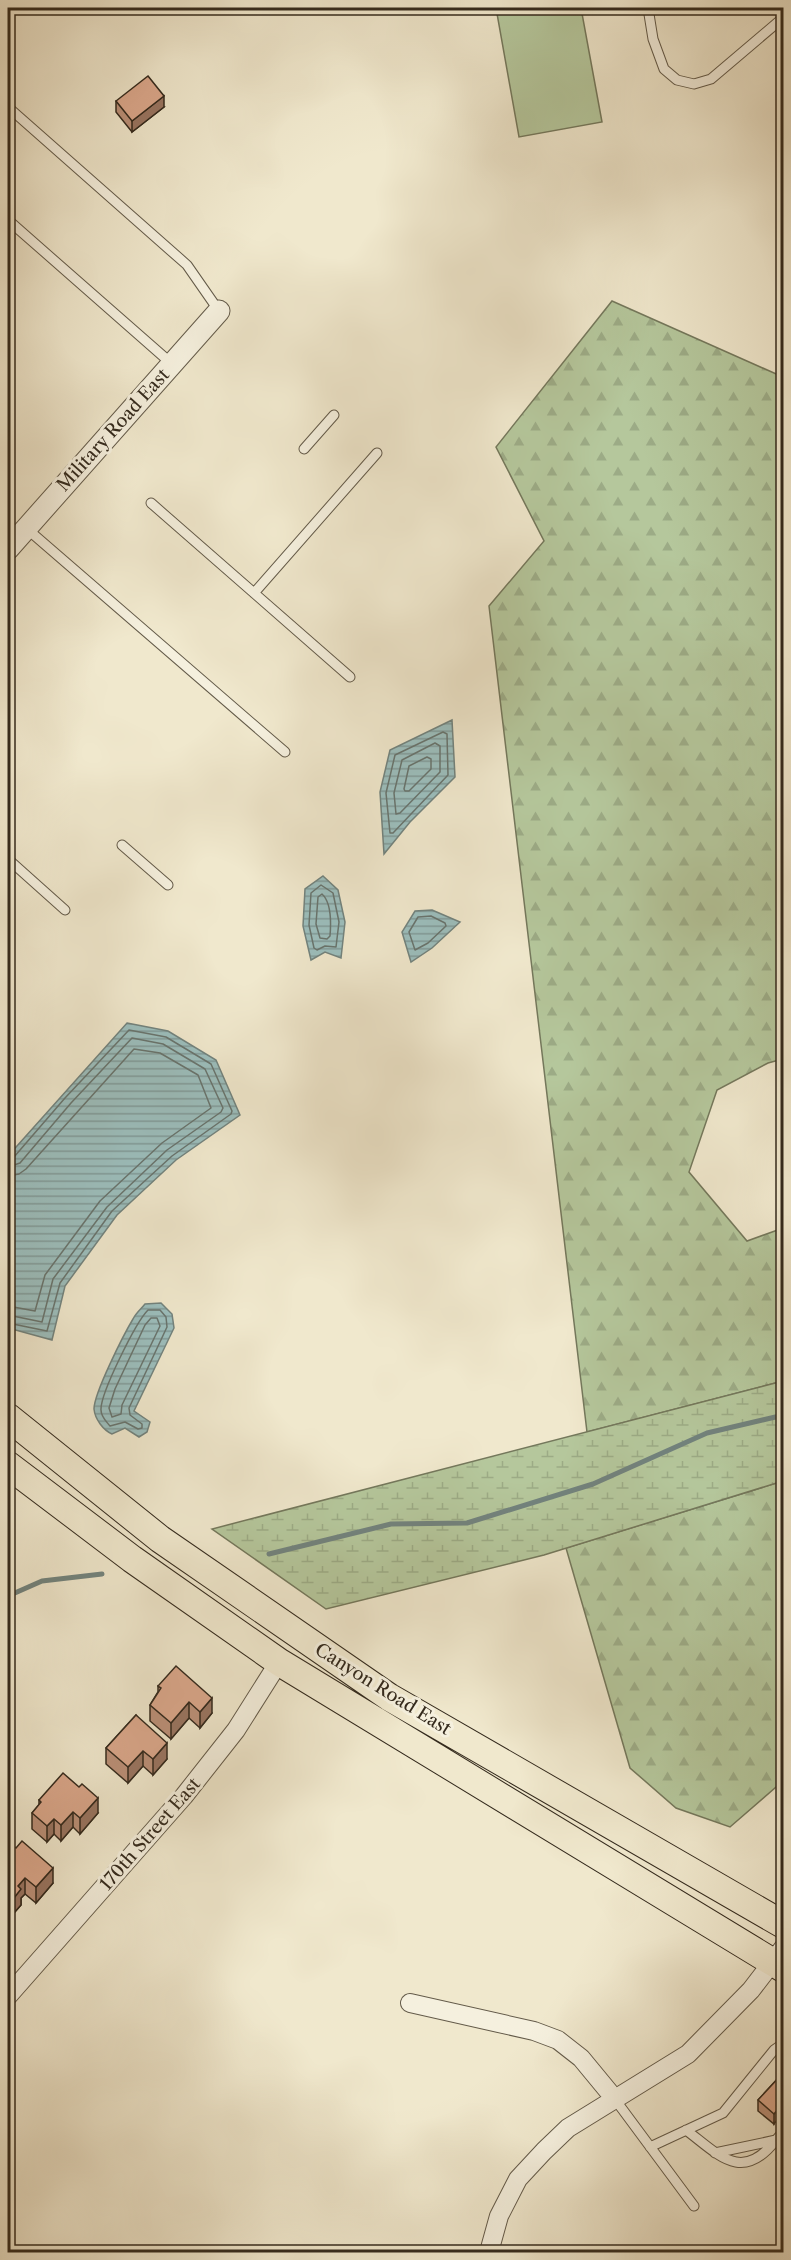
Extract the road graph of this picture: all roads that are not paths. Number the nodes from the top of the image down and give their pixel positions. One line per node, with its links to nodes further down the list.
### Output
1 (648, 8): 2 (lane)
2 (783, 17)
3 (8, 107): 5 (lane)
4 (8, 220): 6 (lane)
5 (219, 311): 6 (street, Military Road East)
6 (172, 364): 11 (street, Military Road East)
7 (334, 415): 8 (lane)
8 (304, 449)
9 (377, 453): 13 (lane)
10 (151, 502): 13 (lane)
11 (26, 528): 12 (street, Military Road East); 15 (lane)
12 (8, 549)
13 (254, 593): 14 (lane)
14 (350, 677)
15 (285, 752)
16 (122, 845): 18 (lane)
17 (8, 859): 19 (lane)
18 (168, 885)
19 (65, 910)
20 (8, 1417): 23 (main road, Canyon Road East)
21 (8, 1465): 22 (main road, Canyon Road East)
22 (279, 1662): 23 (main road); 25 (main road, Canyon Road East); 26 (street, 170th Street East)
23 (389, 1697): 24 (main road, Canyon Road East)
24 (783, 1924)
25 (780, 1960): 29 (street)
26 (8, 1996)
27 (410, 2002): 29 (street)
28 (783, 2043): 30 (lane)
29 (615, 2098): 33 (lane); 36 (street)
30 (687, 2130): 33 (lane); 34 (lane)
31 (783, 2131): 32 (lane)
32 (776, 2140): 34 (lane); 34 (lane)
33 (650, 2147): 35 (lane)
34 (715, 2152)
35 (694, 2206)
36 (489, 2253)

